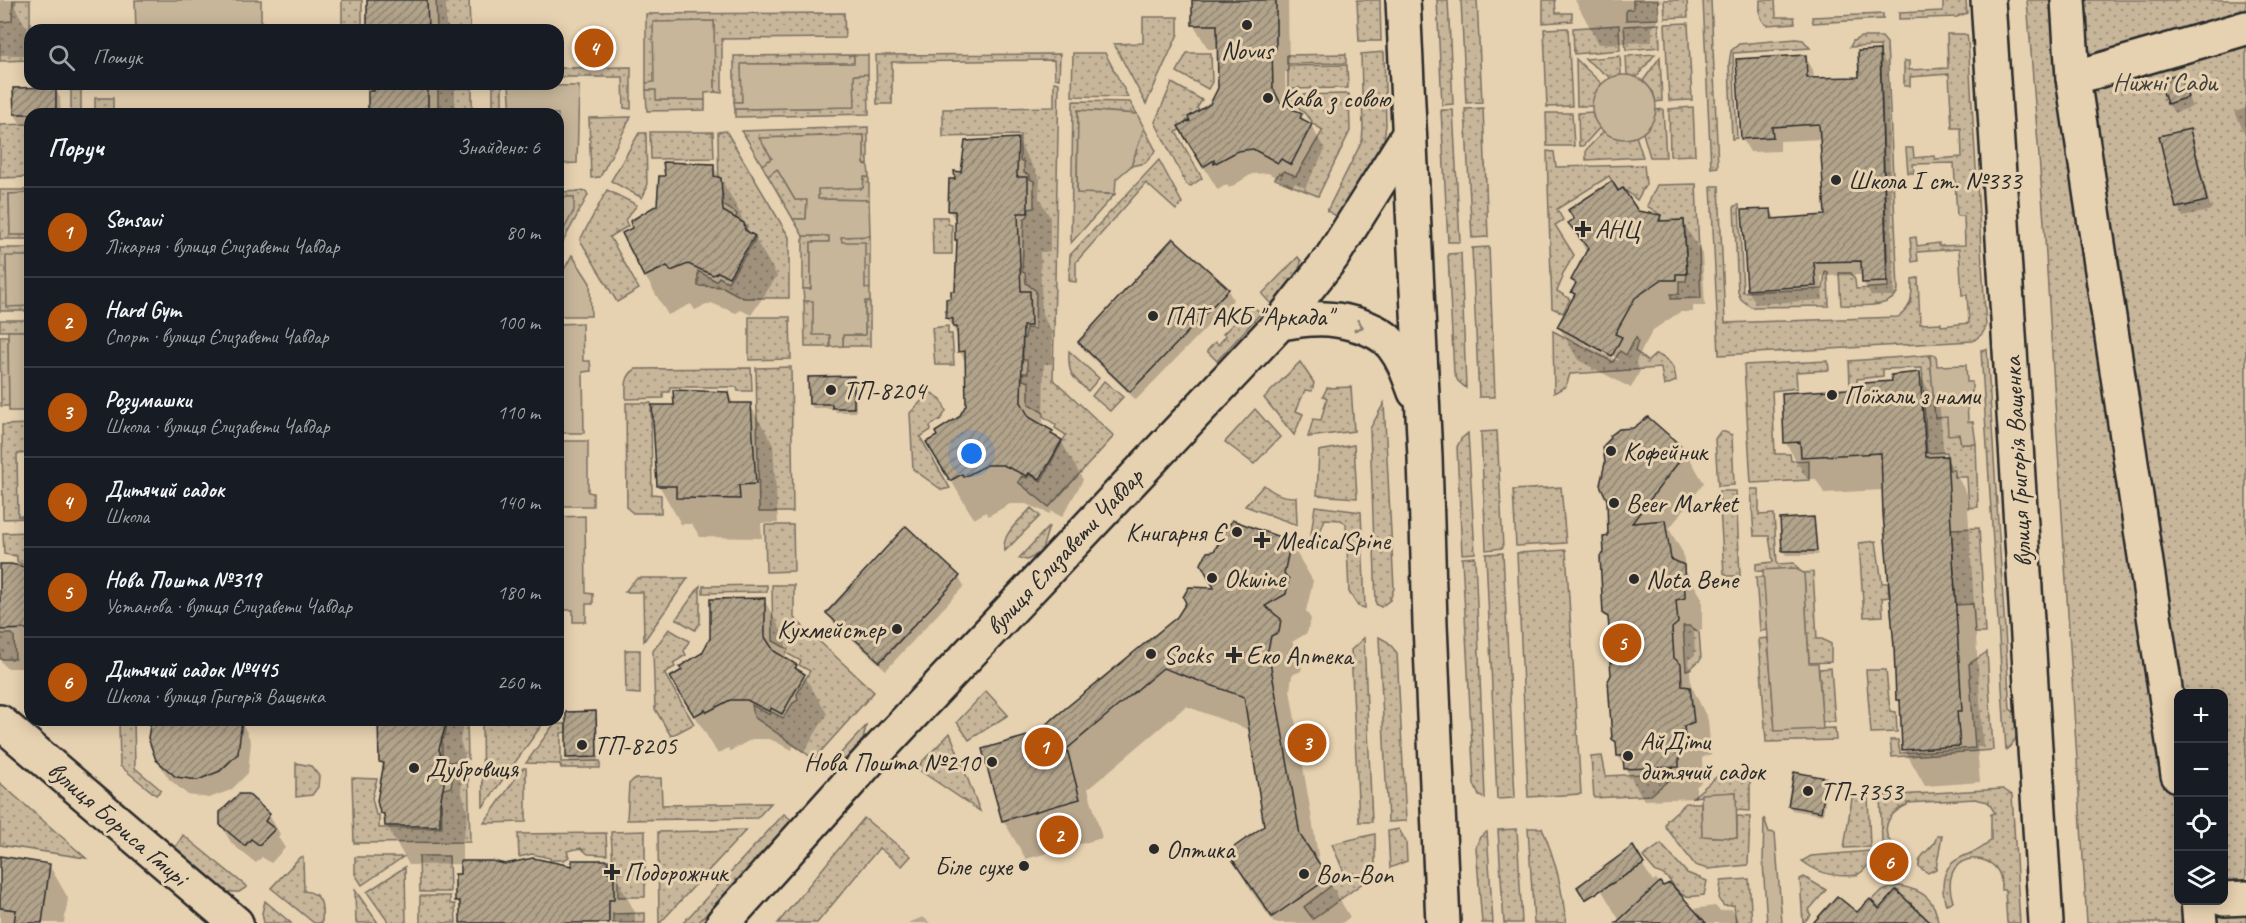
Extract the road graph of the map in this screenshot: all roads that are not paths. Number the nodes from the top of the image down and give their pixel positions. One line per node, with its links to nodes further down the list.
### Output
1 (1403, 0): 6 (street)
2 (1988, 0): 17 (street, вулиця Григорія Ващенка)
3 (2068, 0): 5 (street)
4 (2246, 28): 5 (street)
5 (2073, 78): 10 (street)
6 (1409, 134): 7 (street, вулиця Єлизавети Чавдар); 8 (street)
7 (1280, 323): 8 (street, one-way to 8); 15 (street, вулиця Єлизавети Чавдар)
8 (1422, 411): 16 (street)
9 (0, 722): 14 (street, вулиця Бориса Гмирі)
10 (2174, 748)
11 (2246, 898): 12 (street)
12 (2228, 899)
13 (2198, 905): 18 (street)
14 (236, 923)
15 (723, 923)
16 (1443, 923)
17 (2046, 923)
18 (2200, 923)

